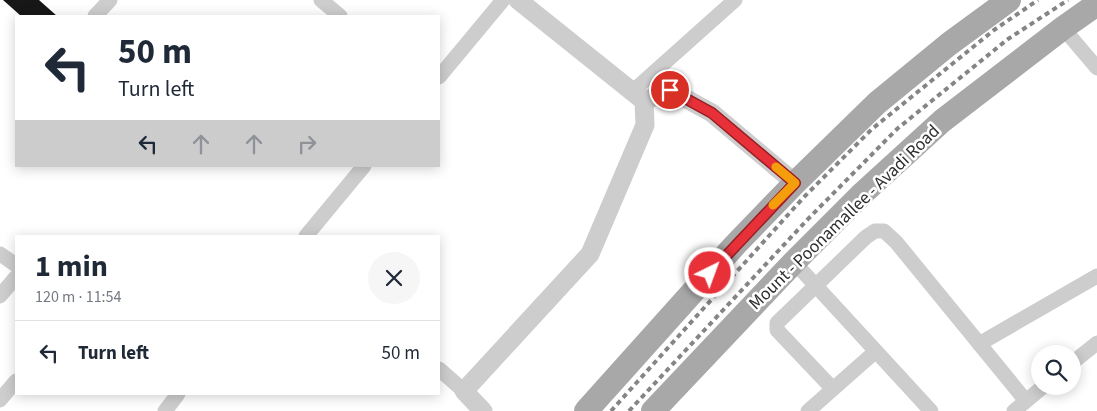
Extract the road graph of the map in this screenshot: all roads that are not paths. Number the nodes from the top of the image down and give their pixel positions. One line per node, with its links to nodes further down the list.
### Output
1 (110, 0): 8 (street)
2 (321, 0): 9 (street)
3 (502, 0): 12 (street)
4 (518, 0): 13 (street)
5 (735, 0): 13 (street)
6 (1006, 1): 15 (main road)
7 (1097, 4): 10 (main road, Mount - Poonamallee - Avadi Road)
8 (96, 15)
9 (339, 15)
10 (1063, 28): 11 (street); 18 (main road, Mount - Poonamallee - Avadi Road)
11 (1097, 68)
12 (440, 76)
13 (638, 97): 15 (street); 31 (street)
14 (363, 167): 16 (street)
15 (795, 183): 39 (main road)
16 (307, 235)
17 (0, 254): 19 (street)
18 (794, 262): 22 (street); 40 (main road, Mount - Poonamallee - Avadi Road)
19 (15, 265)
20 (1097, 276): 25 (street)
21 (15, 278): 23 (street)
22 (815, 286): 25 (street); 26 (street); 30 (street)
23 (0, 296)
24 (1097, 343): 27 (street)
25 (979, 344): 35 (street)
26 (876, 351): 30 (street); 36 (street)
27 (1081, 356)
28 (440, 370): 31 (street)
29 (15, 382): 34 (street)
30 (833, 389): 41 (street)
31 (464, 391): 38 (street)
32 (177, 395): 37 (street)
33 (1033, 395): 35 (street)
34 (0, 400)
35 (1026, 401): 42 (street)
36 (922, 408)
37 (164, 411)
38 (483, 411)
39 (586, 411)
40 (654, 411)
41 (808, 411)
42 (1014, 411)

